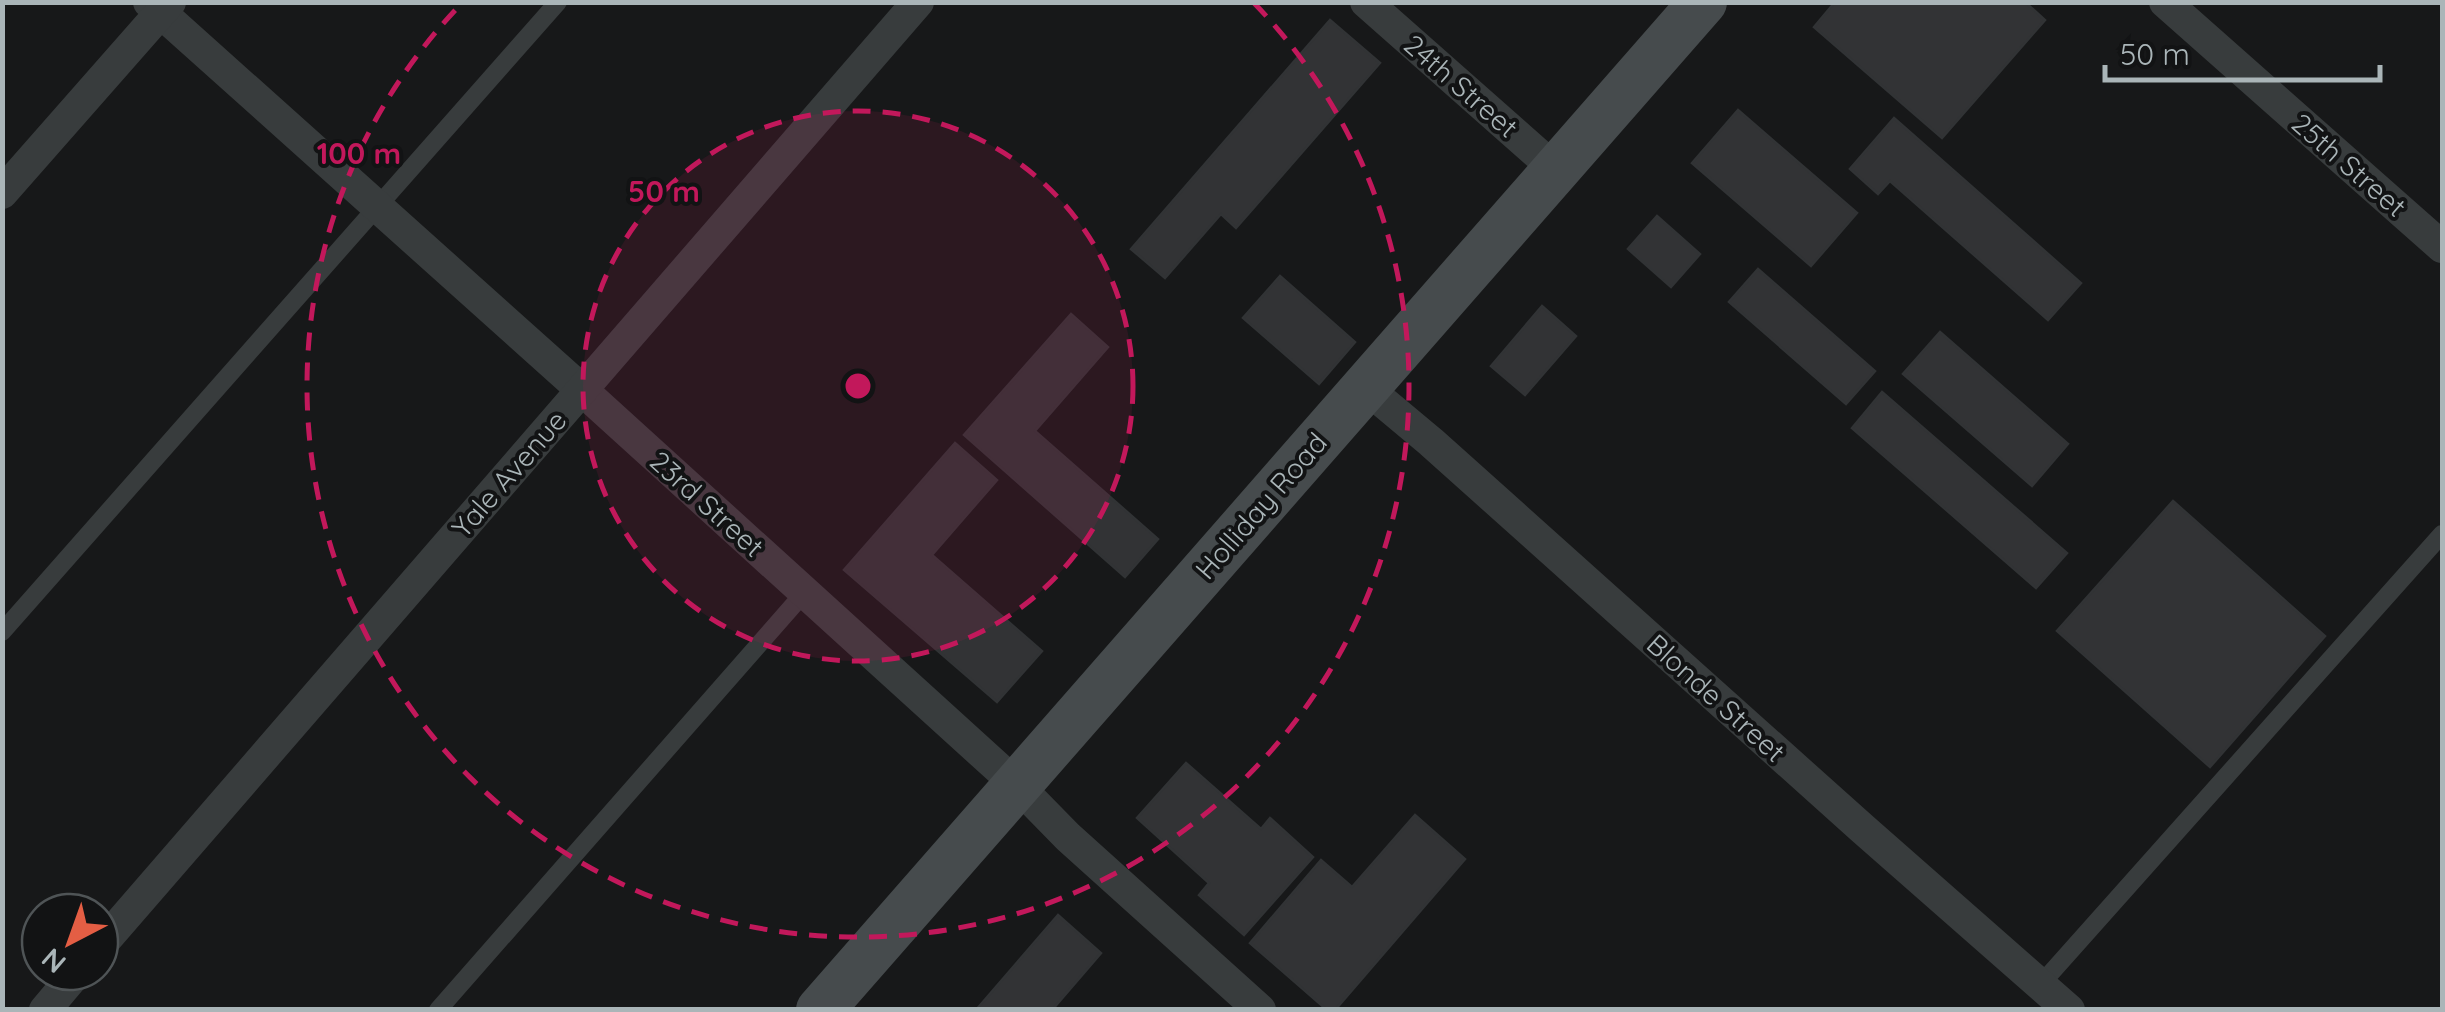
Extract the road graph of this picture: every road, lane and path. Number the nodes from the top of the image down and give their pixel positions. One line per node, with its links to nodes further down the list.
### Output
1 (558, 2): 9 (lane)
2 (918, 2): 12 (street, Yale Avenue)
3 (1366, 2): 7 (street, 24th Street)
4 (1703, 2): 7 (street, Holliday Road)
5 (2165, 2): 10 (street, 25th Street)
6 (160, 6): 8 (street); 9 (street, 23rd Street)
7 (1556, 170): 11 (street, Holliday Road)
8 (2, 193)
9 (378, 206): 12 (street, 23rd Street); 15 (lane)
10 (2442, 247)
11 (1364, 386): 16 (street, Holliday Road); 18 (street, Blonde Street)
12 (582, 390): 14 (street, 23rd Street); 17 (street, Yale Avenue)
13 (2442, 534): 18 (lane)
14 (804, 593): 16 (street, 23rd Street); 19 (lane)
15 (2, 632)
16 (1017, 785): 20 (street, Holliday Road); 21 (street, 23rd Street)
17 (120, 923)
18 (2041, 984): 22 (street, Blonde Street)
19 (438, 1010)
20 (820, 1010)
21 (1260, 1010)
22 (2069, 1010)

